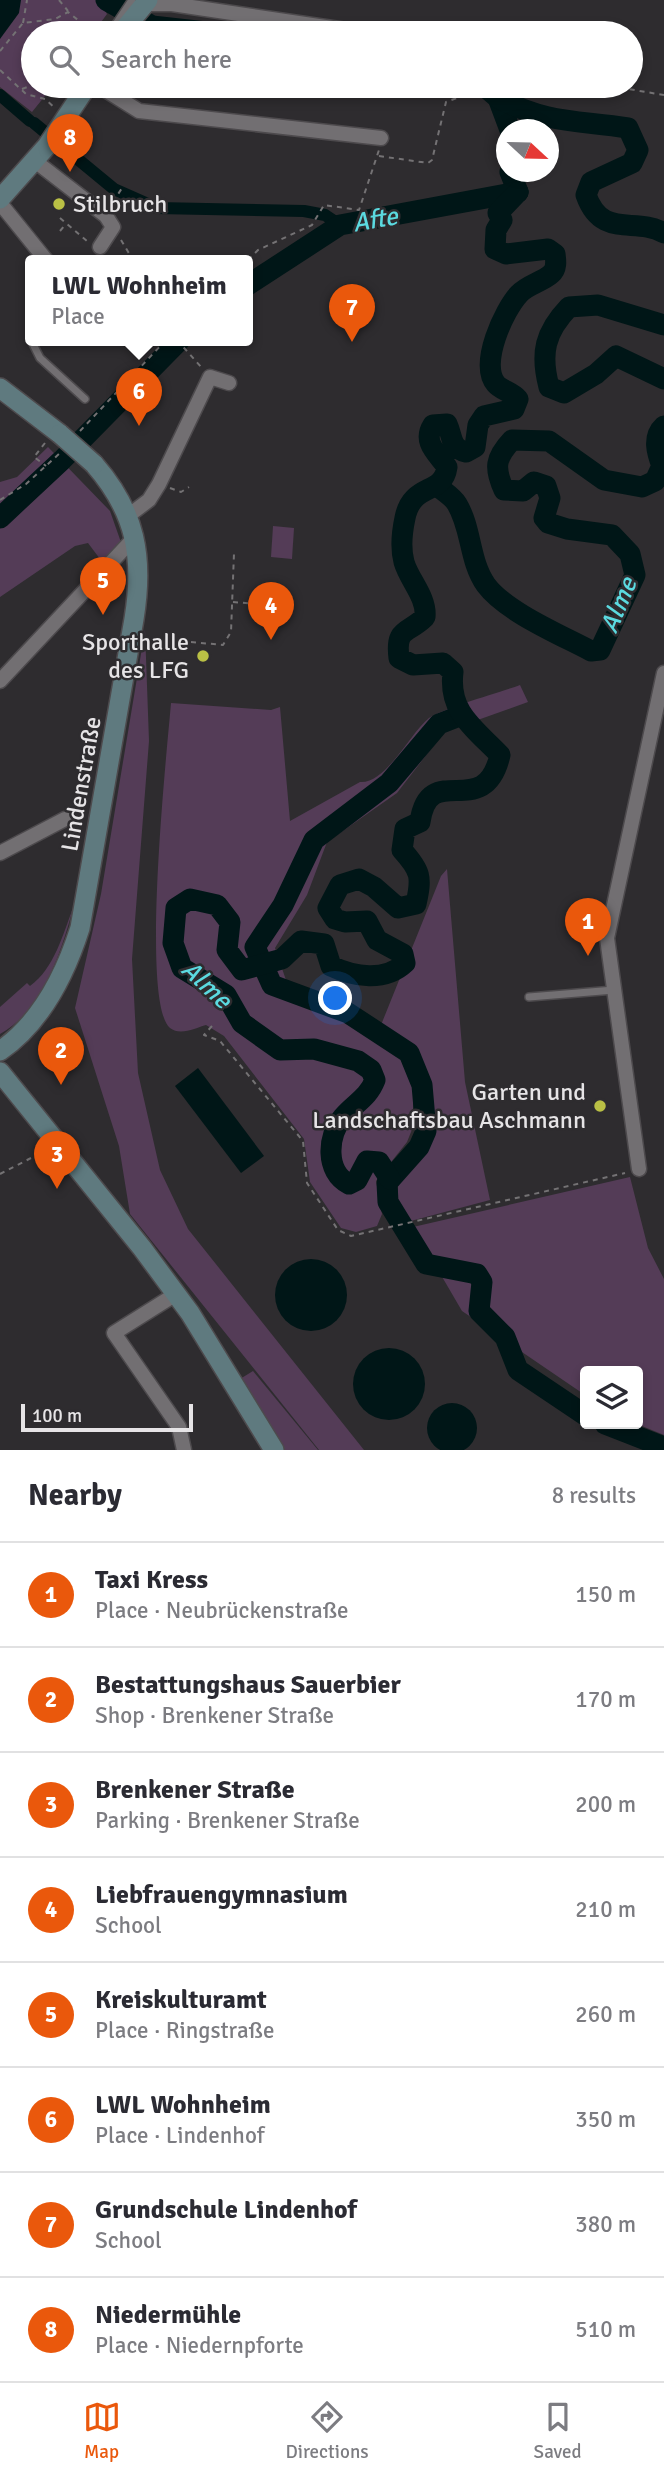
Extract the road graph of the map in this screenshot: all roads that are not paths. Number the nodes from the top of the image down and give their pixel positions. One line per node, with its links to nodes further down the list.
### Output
1 (142, 2): 2 (main road); 3 (street)
2 (125, 21)
3 (286, 21)
4 (79, 98): 7 (main road)
5 (118, 98): 6 (street)
6 (381, 138)
7 (46, 146): 8 (main road); 9 (street)
8 (0, 201): 10 (street)
9 (100, 247)
10 (42, 255)
11 (34, 346): 14 (lane)
12 (229, 383): 15 (street)
13 (0, 388): 15 (main road, Lindenstraße, bridge)
14 (85, 399)
15 (128, 516): 16 (main road, Lindenstraße)
16 (135, 537): 18 (street); 23 (main road, Lindenstraße)
17 (664, 673): 21 (street)
18 (0, 681)
19 (65, 819): 20 (street)
20 (0, 853)
21 (615, 990): 22 (lane); 25 (street)
22 (529, 997)
23 (0, 1051)
24 (0, 1072): 26 (main road)
25 (639, 1169)
26 (176, 1294): 27 (street); 28 (main road)
27 (184, 1450)
28 (274, 1450)

